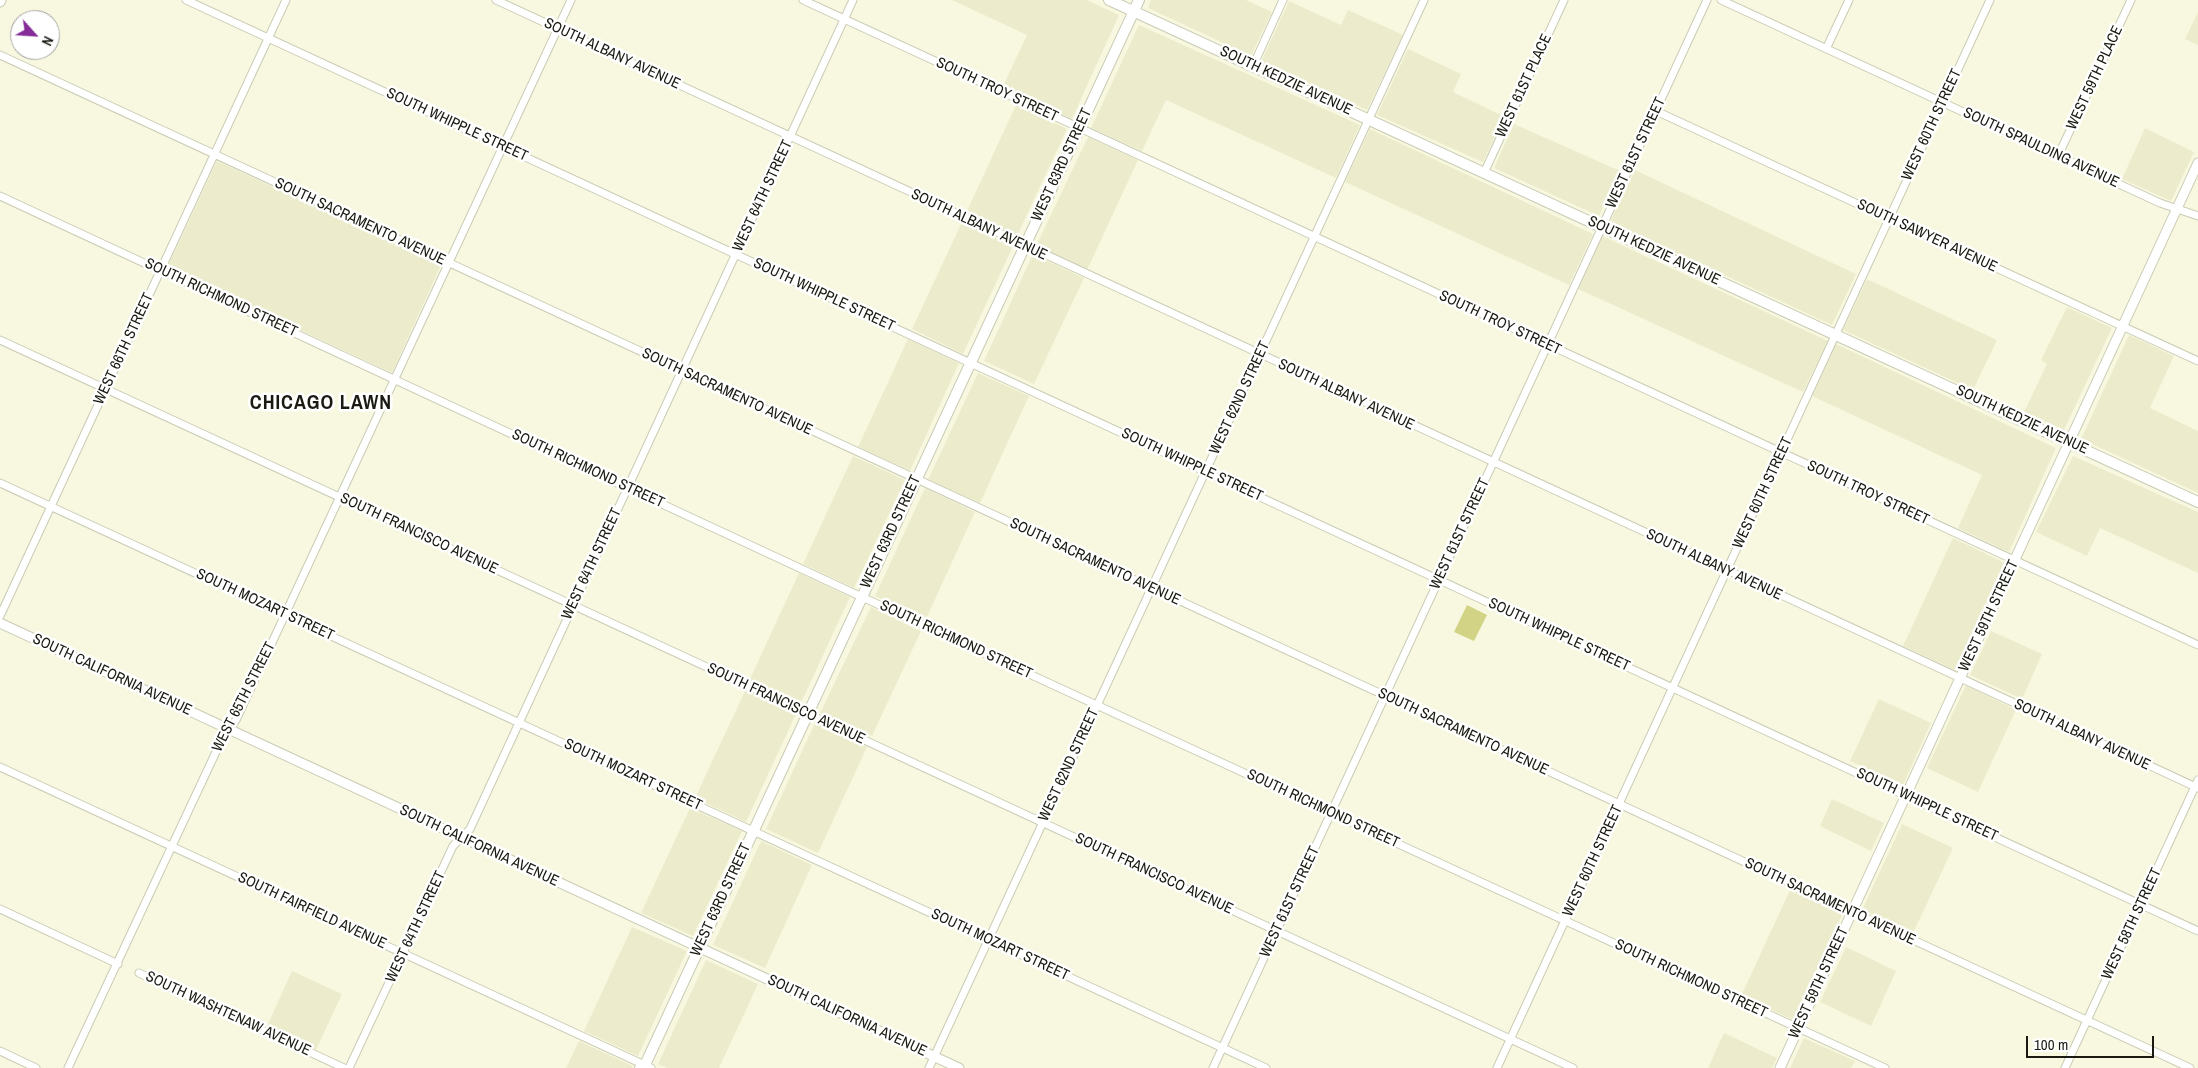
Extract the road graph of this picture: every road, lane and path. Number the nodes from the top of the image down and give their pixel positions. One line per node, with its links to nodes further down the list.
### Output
1 (186, 0): 20 (street, SOUTH WHIPPLE STREET)
2 (286, 0): 20 (street, WEST 66TH STREET)
3 (496, 0): 19 (street, SOUTH ALBANY AVENUE)
4 (570, 0): 19 (street, WEST 65TH STREET)
5 (803, 0): 18 (street, SOUTH TROY STREET)
6 (853, 0): 18 (street, WEST 64TH STREET)
7 (1109, 0): 17 (main road, SOUTH KEDZIE AVENUE)
8 (1139, 0): 17 (main road, WEST 63RD STREET)
9 (1283, 0): 23 (street)
10 (1424, 0): 26 (street, WEST 62ND STREET)
11 (1564, 0): 33 (street, WEST 61ST PLACE)
12 (1707, 0): 25 (street, WEST 61ST STREET)
13 (1721, 0): 21 (street, SOUTH SPAULDING AVENUE)
14 (1849, 0): 21 (street)
15 (1990, 0): 24 (street, WEST 60TH STREET)
16 (2131, 0): 31 (street, WEST 59TH PLACE)
17 (1133, 11): 23 (main road, SOUTH KEDZIE AVENUE); 27 (main road, WEST 63RD STREET)
18 (844, 19): 27 (street, SOUTH TROY STREET); 28 (street, WEST 64TH STREET)
19 (557, 29): 28 (street, SOUTH ALBANY AVENUE); 29 (street, WEST 65TH STREET)
20 (268, 38): 29 (street, SOUTH WHIPPLE STREET); 30 (street, WEST 66TH STREET)
21 (1826, 48): 24 (street, SOUTH SPAULDING AVENUE)
22 (0, 55): 30 (street, SOUTH SACRAMENTO AVENUE)
23 (1253, 66): 26 (main road, SOUTH KEDZIE AVENUE)
24 (1943, 102): 31 (street, SOUTH SPAULDING AVENUE); 37 (street, WEST 60TH STREET)
25 (1656, 111): 37 (street, SOUTH SAWYER AVENUE); 38 (street, WEST 61ST STREET)
26 (1368, 120): 33 (main road, SOUTH KEDZIE AVENUE); 39 (street, WEST 62ND STREET)
27 (1079, 128): 39 (street, SOUTH TROY STREET); 40 (main road, WEST 63RD STREET)
28 (790, 137): 40 (street, SOUTH ALBANY AVENUE); 41 (street, WEST 64TH STREET)
29 (503, 147): 41 (street, SOUTH WHIPPLE STREET); 42 (street, WEST 65TH STREET)
30 (214, 154): 42 (street, SOUTH SACRAMENTO AVENUE); 43 (street, WEST 66TH STREET)
31 (2058, 156): 35 (street, SOUTH SPAULDING AVENUE)
32 (2198, 163): 35 (street, WEST 59TH STREET)
33 (1484, 173): 38 (main road, SOUTH KEDZIE AVENUE)
34 (0, 196): 43 (street, SOUTH RICHMOND STREET)
35 (2177, 208): 36 (street, SOUTH SPAULDING AVENUE); 44 (street, WEST 59TH STREET)
36 (2198, 216)
37 (1889, 219): 44 (street, SOUTH SAWYER AVENUE); 45 (street, WEST 60TH STREET)
38 (1602, 227): 45 (main road, SOUTH KEDZIE AVENUE); 47 (street, WEST 61ST STREET)
39 (1314, 237): 47 (street, SOUTH TROY STREET); 48 (street, WEST 62ND STREET)
40 (1024, 246): 48 (street, SOUTH ALBANY AVENUE); 50 (main road, WEST 63RD STREET)
41 (736, 254): 50 (street, SOUTH WHIPPLE STREET); 51 (street, WEST 64TH STREET)
42 (449, 263): 51 (street, SOUTH SACRAMENTO AVENUE); 52 (street, WEST 65TH STREET)
43 (160, 271): 52 (street, SOUTH RICHMOND STREET); 53 (street, WEST 66TH STREET)
44 (2123, 326): 49 (street, SOUTH SAWYER AVENUE); 54 (street, WEST 59TH STREET)
45 (1836, 335): 54 (main road, SOUTH KEDZIE AVENUE); 55 (street, WEST 60TH STREET)
46 (0, 340): 53 (street, SOUTH FRANCISCO AVENUE)
47 (1548, 345): 55 (street, SOUTH TROY STREET); 56 (street, WEST 61ST STREET)
48 (1259, 355): 56 (street, SOUTH ALBANY AVENUE); 57 (street, WEST 62ND STREET)
49 (2198, 361)
50 (970, 363): 57 (street, SOUTH WHIPPLE STREET); 58 (main road, WEST 63RD STREET)
51 (682, 371): 58 (street, SOUTH SACRAMENTO AVENUE); 60 (street, WEST 64TH STREET)
52 (395, 379): 60 (street, SOUTH RICHMOND STREET); 61 (street, WEST 65TH STREET)
53 (106, 389): 61 (street, SOUTH FRANCISCO AVENUE); 63 (street, WEST 66TH STREET)
54 (2069, 442): 62 (main road, SOUTH KEDZIE AVENUE); 64 (street, WEST 59TH STREET)
55 (1781, 453): 64 (street, SOUTH TROY STREET); 65 (street, WEST 60TH STREET)
56 (1493, 463): 65 (street, SOUTH ALBANY AVENUE); 66 (street, WEST 61ST STREET)
57 (1205, 472): 66 (street, SOUTH WHIPPLE STREET); 67 (street, WEST 62ND STREET)
58 (916, 479): 67 (street, SOUTH SACRAMENTO AVENUE); 68 (main road, WEST 63RD STREET)
59 (0, 483): 63 (street, SOUTH MOZART STREET)
60 (628, 487): 68 (street, SOUTH RICHMOND STREET); 69 (street, WEST 64TH STREET)
61 (340, 497): 69 (street, SOUTH FRANCISCO AVENUE); 70 (street, WEST 65TH STREET)
62 (2198, 502)
63 (51, 506): 70 (street, SOUTH MOZART STREET); 71 (street, WEST 66TH STREET)
64 (2015, 560): 73 (street, SOUTH TROY STREET); 74 (street, WEST 59TH STREET)
65 (1727, 570): 74 (street, SOUTH ALBANY AVENUE); 75 (street, WEST 60TH STREET)
66 (1439, 580): 75 (street, SOUTH WHIPPLE STREET); 76 (street, WEST 61ST STREET)
67 (1151, 588): 76 (street, SOUTH SACRAMENTO AVENUE); 77 (street, WEST 62ND STREET)
68 (862, 596): 77 (street, SOUTH RICHMOND STREET); 78 (main road, WEST 63RD STREET)
69 (573, 605): 78 (street, SOUTH FRANCISCO AVENUE); 79 (street, WEST 64TH STREET)
70 (285, 614): 79 (street, SOUTH MOZART STREET); 80 (street, WEST 65TH STREET)
71 (0, 616)
72 (0, 623): 80 (street, SOUTH CALIFORNIA AVENUE)
73 (2198, 646)
74 (1960, 678): 82 (street, SOUTH ALBANY AVENUE); 83 (street, WEST 59TH STREET)
75 (1673, 688): 83 (street, SOUTH WHIPPLE STREET); 84 (street, WEST 60TH STREET)
76 (1385, 696): 84 (street, SOUTH SACRAMENTO AVENUE); 85 (street, WEST 61ST STREET)
77 (1097, 705): 85 (street, SOUTH RICHMOND STREET); 86 (street, WEST 62ND STREET)
78 (808, 714): 86 (street, SOUTH FRANCISCO AVENUE); 87 (main road, WEST 63RD STREET)
79 (519, 723): 87 (street, SOUTH MOZART STREET); 88 (street, WEST 64TH STREET)
80 (229, 730): 88 (street, SOUTH CALIFORNIA AVENUE); 89 (street, WEST 65TH STREET)
81 (0, 767): 89 (street, SOUTH FAIRFIELD AVENUE)
82 (2197, 785): 90 (street, WEST 58TH STREET)
83 (1906, 796): 90 (street, SOUTH WHIPPLE STREET); 92 (street, WEST 59TH STREET)
84 (1619, 804): 92 (street, SOUTH SACRAMENTO AVENUE); 93 (street, WEST 60TH STREET)
85 (1331, 813): 93 (street, SOUTH RICHMOND STREET); 94 (street, WEST 61ST STREET)
86 (1042, 822): 94 (street, SOUTH FRANCISCO AVENUE); 96 (street, WEST 62ND STREET)
87 (753, 831): 96 (street, SOUTH MOZART STREET); 97 (main road, WEST 63RD STREET)
88 (461, 837): 97 (street, SOUTH CALIFORNIA AVENUE); 98 (street, WEST 64TH STREET)
89 (172, 847): 98 (street, SOUTH FAIRFIELD AVENUE); 99 (street, WEST 65TH STREET)
90 (2141, 904): 95 (street, SOUTH WHIPPLE STREET); 101 (street, WEST 58TH STREET)
91 (0, 909): 99 (street)
92 (1852, 912): 101 (street, SOUTH SACRAMENTO AVENUE); 102 (street, WEST 59TH STREET)
93 (1565, 921): 102 (street, SOUTH RICHMOND STREET); 103 (street, WEST 60TH STREET)
94 (1277, 931): 103 (street, SOUTH FRANCISCO AVENUE); 104 (street, WEST 61ST STREET)
95 (2198, 931)
96 (988, 940): 104 (street, SOUTH MOZART STREET); 106 (street, WEST 62ND STREET)
97 (699, 948): 106 (street, SOUTH CALIFORNIA AVENUE); 107 (main road, WEST 63RD STREET)
98 (403, 953): 107 (street, SOUTH FAIRFIELD AVENUE); 111 (street, WEST 64TH STREET)
99 (118, 964): 109 (street, WEST 65TH STREET)
100 (139, 972): 110 (street, SOUTH WASHTENAW AVENUE)
101 (2087, 1020): 120 (street, WEST 58TH STREET); 121 (street, SOUTH SACRAMENTO AVENUE)
102 (1798, 1028): 118 (street, WEST 59TH STREET); 119 (street, SOUTH RICHMOND STREET)
103 (1510, 1039): 116 (street, WEST 60TH STREET); 117 (street, SOUTH FRANCISCO AVENUE)
104 (1223, 1048): 114 (street, WEST 61ST STREET); 115 (street, SOUTH MOZART STREET)
105 (0, 1051): 108 (street)
106 (934, 1057): 112 (street, WEST 62ND STREET); 113 (street, SOUTH CALIFORNIA AVENUE)
107 (645, 1067)
108 (36, 1068)
109 (68, 1068)
110 (344, 1068)
111 (350, 1068)
112 (929, 1068)
113 (959, 1068)
114 (1213, 1068)
115 (1266, 1068)
116 (1497, 1068)
117 (1573, 1068)
118 (1780, 1068)
119 (1885, 1068)
120 (2065, 1068)
121 (2190, 1068)

